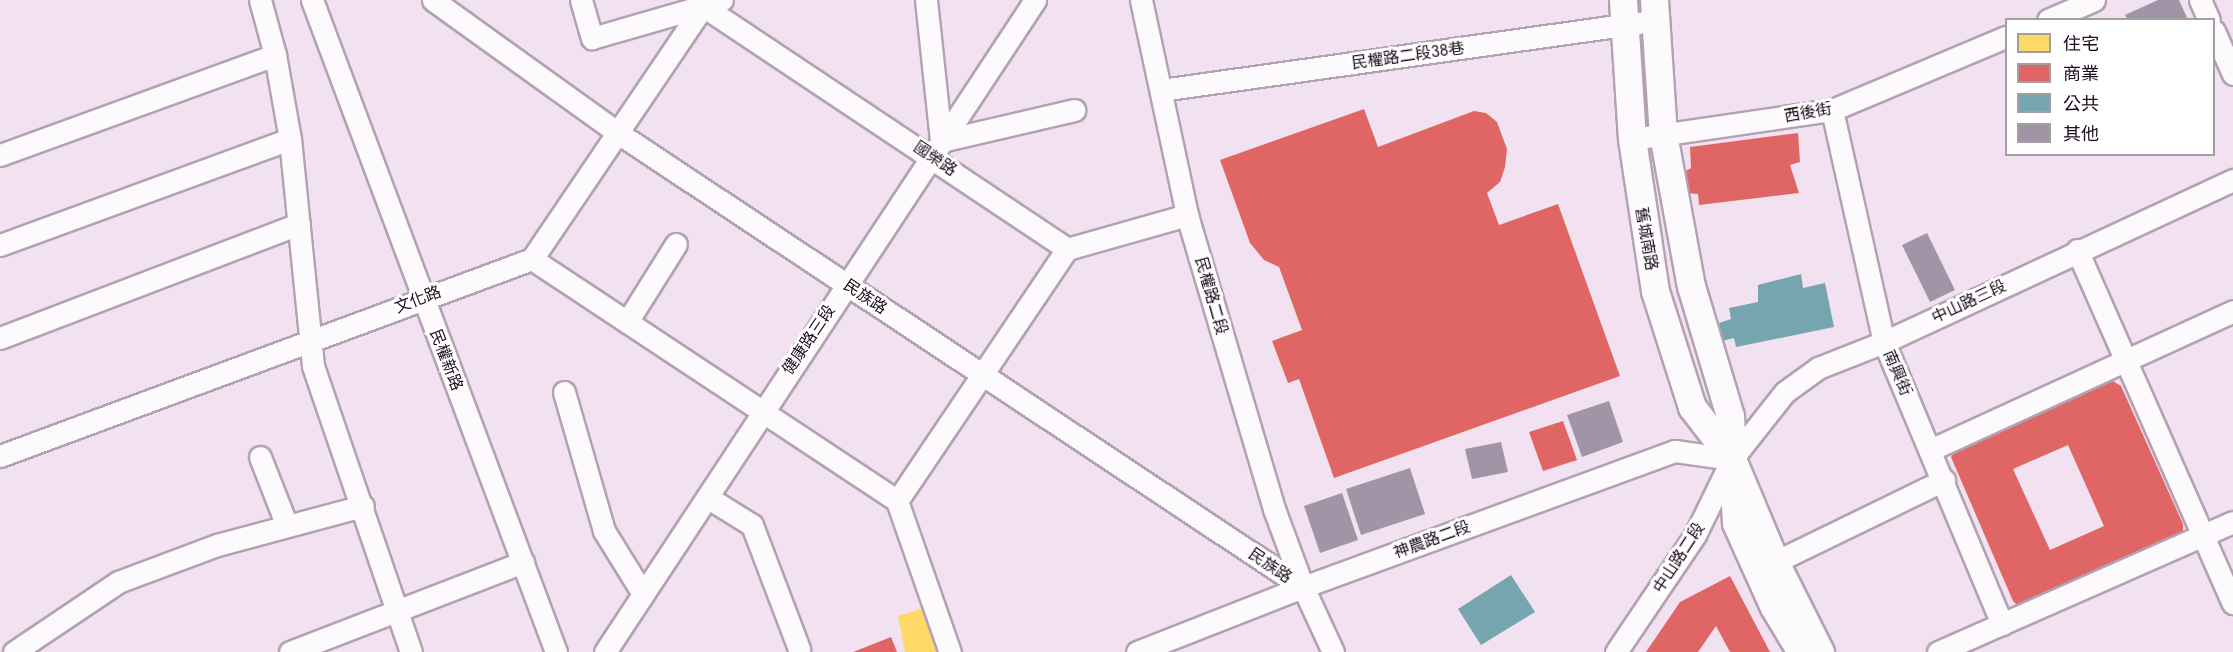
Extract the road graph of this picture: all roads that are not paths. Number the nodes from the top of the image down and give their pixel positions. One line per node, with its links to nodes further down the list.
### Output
1 (260, 0): 17 (street)
2 (312, 0): 37 (street, 民權新路)
3 (433, 0): 22 (street, 民族路)
4 (581, 0): 10 (street)
5 (926, 0): 26 (street)
6 (1035, 0): 26 (street, 健康路三段)
7 (1141, 0): 19 (street, 民權路二段)
8 (2094, 0): 13 (street)
9 (2200, 0): 14 (street)
10 (709, 2): 22 (street); 26 (street, 國榮路)
11 (1654, 10): 12 (street, 民權路二段38巷); 23 (main road, 舊城南路)
12 (1624, 13): 19 (street, 民權路二段38巷); 25 (main road, 舊城南路)
13 (2053, 18)
14 (2207, 18)
15 (2215, 33): 18 (street)
16 (2005, 38): 21 (street, 西後街)
17 (275, 55): 24 (street); 27 (street)
18 (2233, 74)
19 (1161, 90): 29 (street, 民權路二段)
20 (1074, 110): 26 (street)
21 (1832, 110): 23 (street, 西後街); 42 (street, 南興街)
22 (618, 133): 35 (street); 36 (street, 民族路)
23 (1664, 134): 25 (street, 西後街); 50 (main road, 舊城南路)
24 (290, 139): 30 (street); 32 (street)
25 (1632, 139): 50 (main road, 舊城南路)
26 (936, 149): 33 (street, 國榮路); 36 (street, 健康路三段)
27 (0, 155)
28 (2233, 180): 34 (street, 中山路三段)
29 (1187, 215): 33 (street); 60 (street, 民權路二段)
30 (299, 224): 40 (street); 41 (street)
31 (676, 244): 39 (street)
32 (0, 245)
33 (1067, 249): 44 (street)
34 (2078, 250): 42 (street, 中山路三段); 43 (street)
35 (532, 259): 37 (street, 文化路); 39 (street)
36 (846, 284): 44 (street, 民族路); 46 (street, 健康路三段)
37 (422, 298): 41 (street, 文化路); 58 (street, 民權新路)
38 (2233, 311): 43 (street)
39 (627, 322): 46 (street)
40 (0, 338)
41 (310, 342): 48 (street, 文化路); 54 (street)
42 (1884, 342): 47 (street, 南興街); 50 (street, 中山路三段)
43 (2126, 359): 47 (street); 57 (street)
44 (982, 374): 53 (street); 60 (street, 民族路)
45 (564, 392): 61 (street)
46 (762, 412): 52 (street, 健康路三段); 53 (street)
47 (1930, 450): 51 (street, 南興街)
48 (0, 456)
49 (260, 457): 56 (street)
50 (1732, 459): 59 (main road, 舊城南路); 60 (street, 神農路二段); 75 (street, 中山路二段); 76 (main road, 舊城南路)
51 (1944, 480): 59 (street); 64 (street, 南興街)
52 (707, 497): 61 (street, 健康路三段); 66 (street)
53 (897, 501): 72 (street)
54 (363, 506): 56 (street); 63 (street)
55 (2233, 522): 57 (street)
56 (287, 526): 67 (street)
57 (2202, 534): 62 (street); 64 (street)
58 (523, 562): 63 (street); 70 (street, 民權新路)
59 (1776, 562): 77 (main road, 舊城南路)
60 (1303, 587): 65 (street, 神農路二段); 74 (street, 民權路二段)
61 (643, 594): 71 (street, 健康路三段)
62 (2233, 603)
63 (399, 610): 68 (street); 69 (street)
64 (2002, 624): 78 (street)
65 (1176, 645): 73 (street, 神農路二段)
66 (799, 649)
67 (14, 652)
68 (290, 652)
69 (411, 652)
70 (556, 652)
71 (605, 652)
72 (950, 652)
73 (1137, 652)
74 (1333, 652)
75 (1616, 652)
76 (1801, 652)
77 (1820, 652)
78 (1938, 652)

